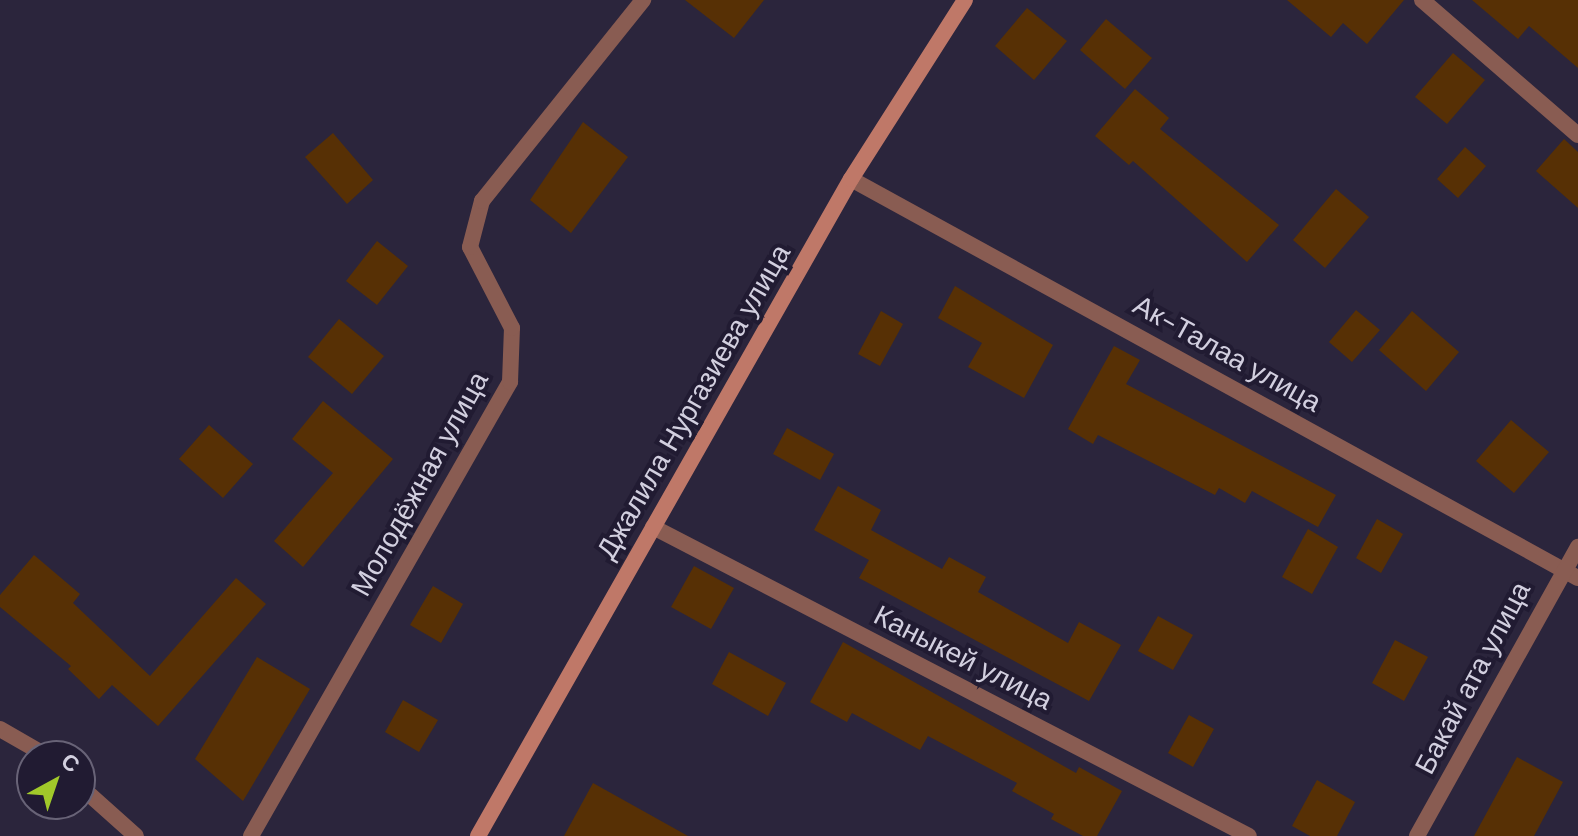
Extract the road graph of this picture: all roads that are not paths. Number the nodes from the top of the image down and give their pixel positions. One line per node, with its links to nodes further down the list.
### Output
1 (643, 0): 14 (street, Молодёжная улица)
2 (965, 0): 5 (street, Джалила Нургазиева улица)
3 (1422, 0): 4 (street)
4 (1578, 135)
5 (851, 179): 6 (street, Джалила Нургазиева улица); 8 (street, Ак-Талаа улица)
6 (653, 527): 15 (street, Джалила Нургазиева улица); 16 (street, Каныкей улица)
7 (1578, 547): 8 (street, Бакай ата улица)
8 (1563, 566): 9 (street, Ак-Талаа улица); 17 (street, Бакай ата улица)
9 (1578, 578)
10 (0, 729): 11 (street)
11 (19, 740)
12 (96, 800): 13 (street)
13 (136, 836)
14 (251, 836)
15 (478, 836)
16 (1249, 836)
17 (1417, 836)

